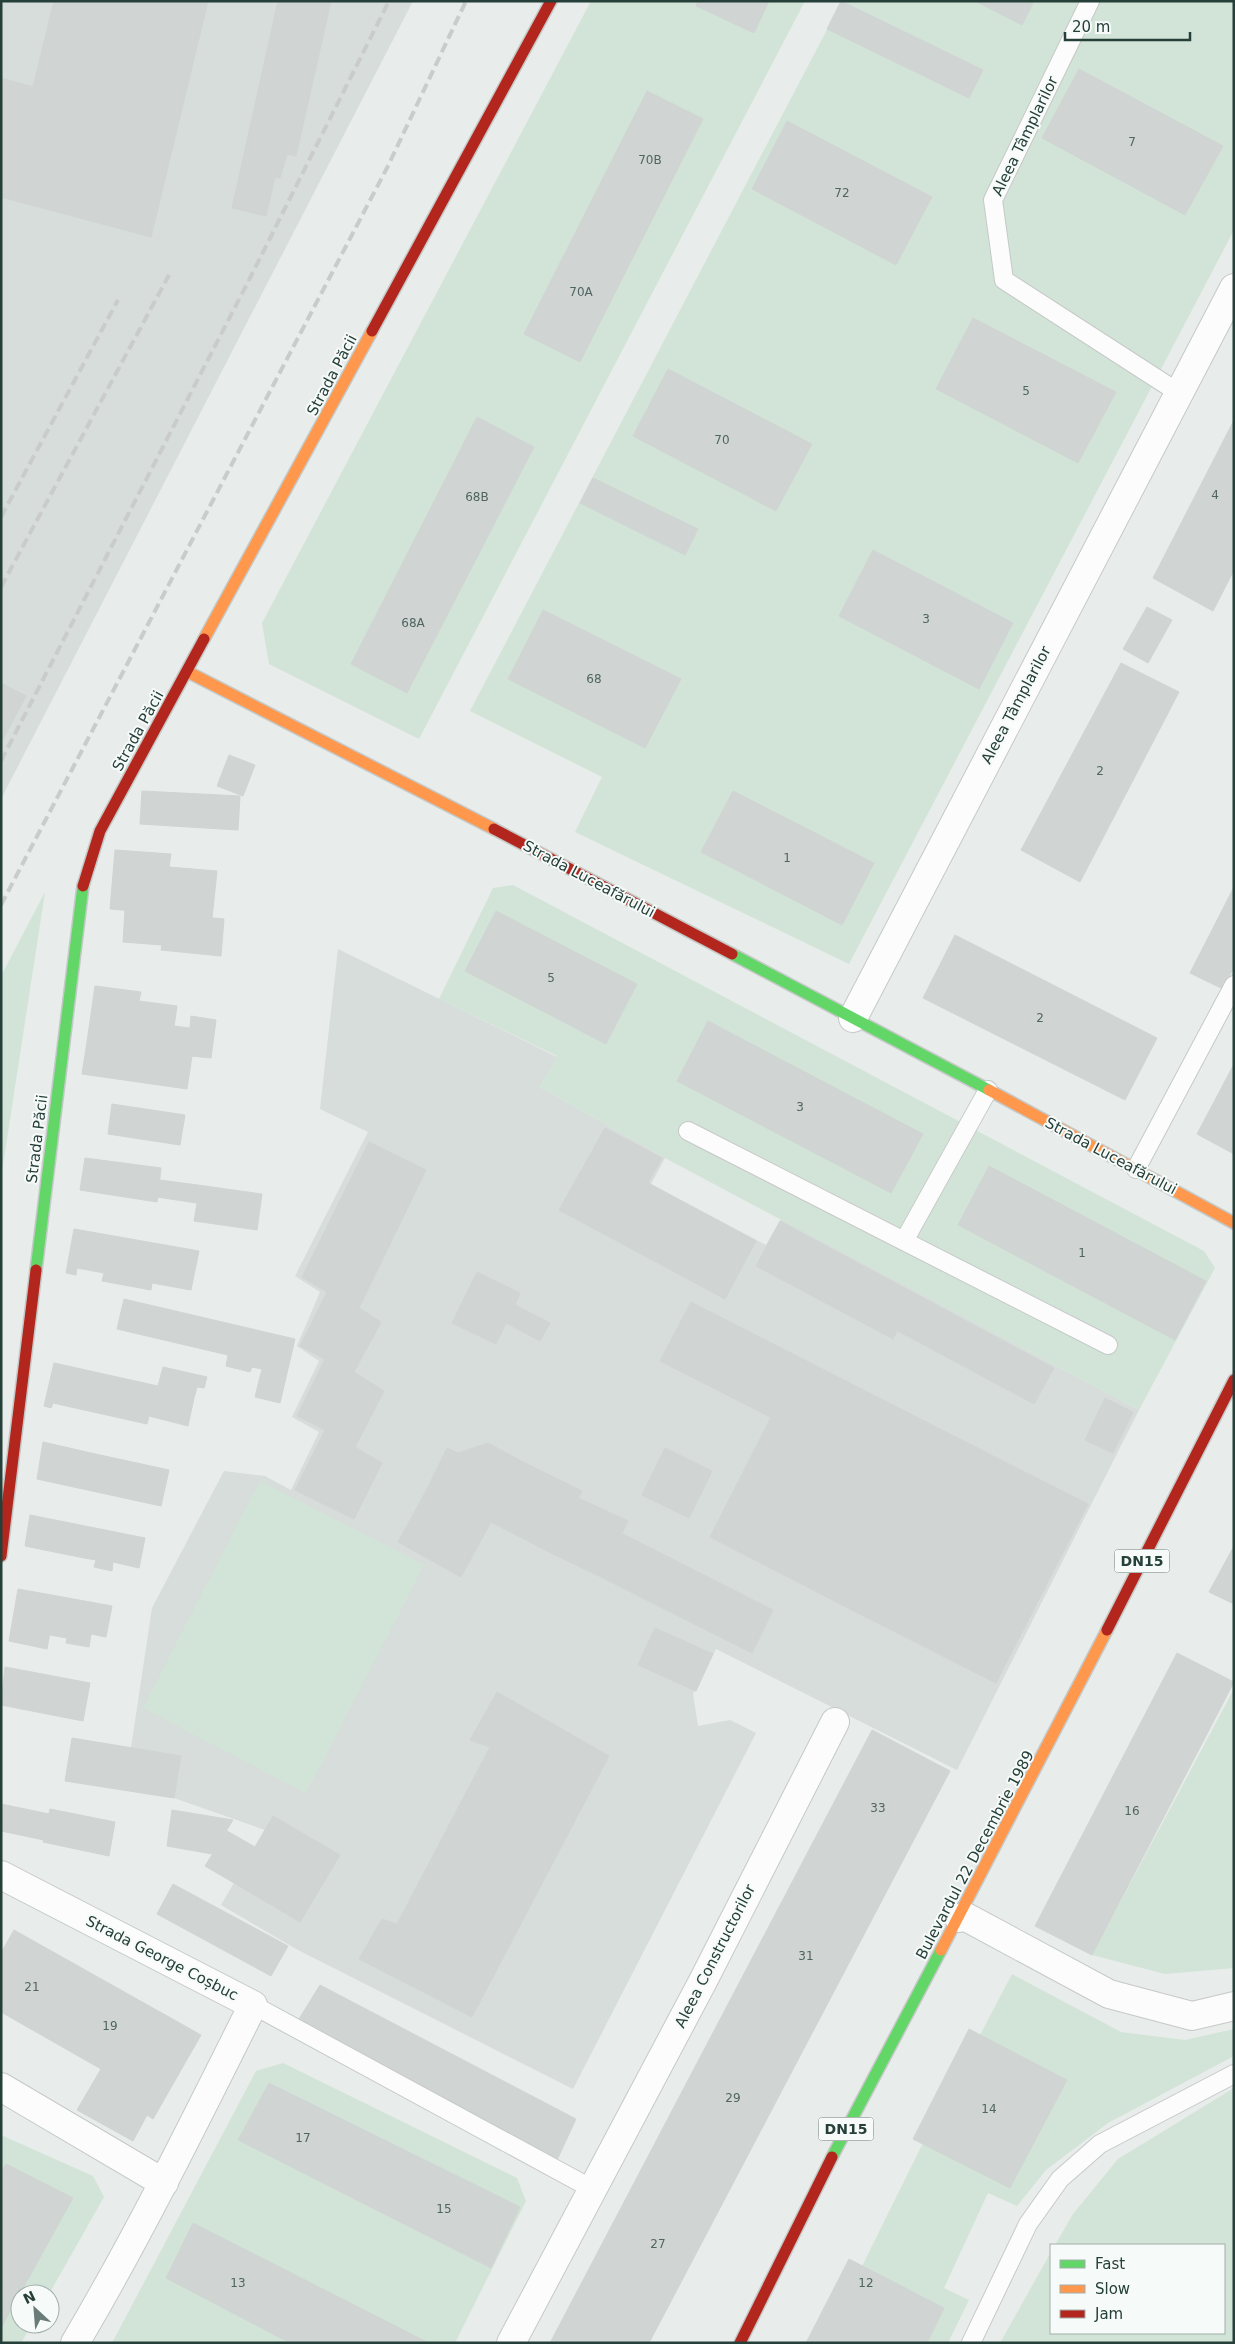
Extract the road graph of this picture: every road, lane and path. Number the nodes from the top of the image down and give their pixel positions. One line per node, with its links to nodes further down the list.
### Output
1 (551, 1): 5 (street, Strada Păcii)
2 (1090, 1): 4 (lane, Aleea Tâmplarilor)
3 (1234, 288): 4 (street, Aleea Tâmplarilor)
4 (1178, 393): 7 (street, Aleea Tâmplarilor)
5 (188, 672): 7 (street, Strada Luceafărului); 15 (street, Strada Păcii)
6 (1234, 985): 10 (lane)
7 (853, 1018): 8 (street, Strada Luceafărului)
8 (988, 1090): 10 (street, Strada Luceafărului); 12 (lane)
9 (688, 1131): 12 (lane)
10 (1136, 1169): 11 (street, Strada Luceafărului)
11 (1234, 1223)
12 (904, 1241): 13 (lane)
13 (1108, 1345)
14 (1234, 1380): 18 (street, Bulevardul 22 Decembrie 1989 / DN15)
15 (1, 1556)
16 (835, 1722): 24 (street, Aleea Constructorilor)
17 (1, 1875): 19 (street, Strada George Coșbuc)
18 (960, 1918): 20 (street); 27 (street, Bulevardul 22 Decembrie 1989 / DN15)
19 (253, 2005): 23 (street, Strada George Coșbuc); 24 (lane)
20 (1234, 2006)
21 (1234, 2074): 28 (lane)
22 (1, 2087): 23 (street)
23 (164, 2183): 25 (street, Strada George Coșbuc)
24 (594, 2190): 26 (street, Aleea Constructorilor)
25 (76, 2343)
26 (512, 2343)
27 (740, 2343)
28 (971, 2343)

